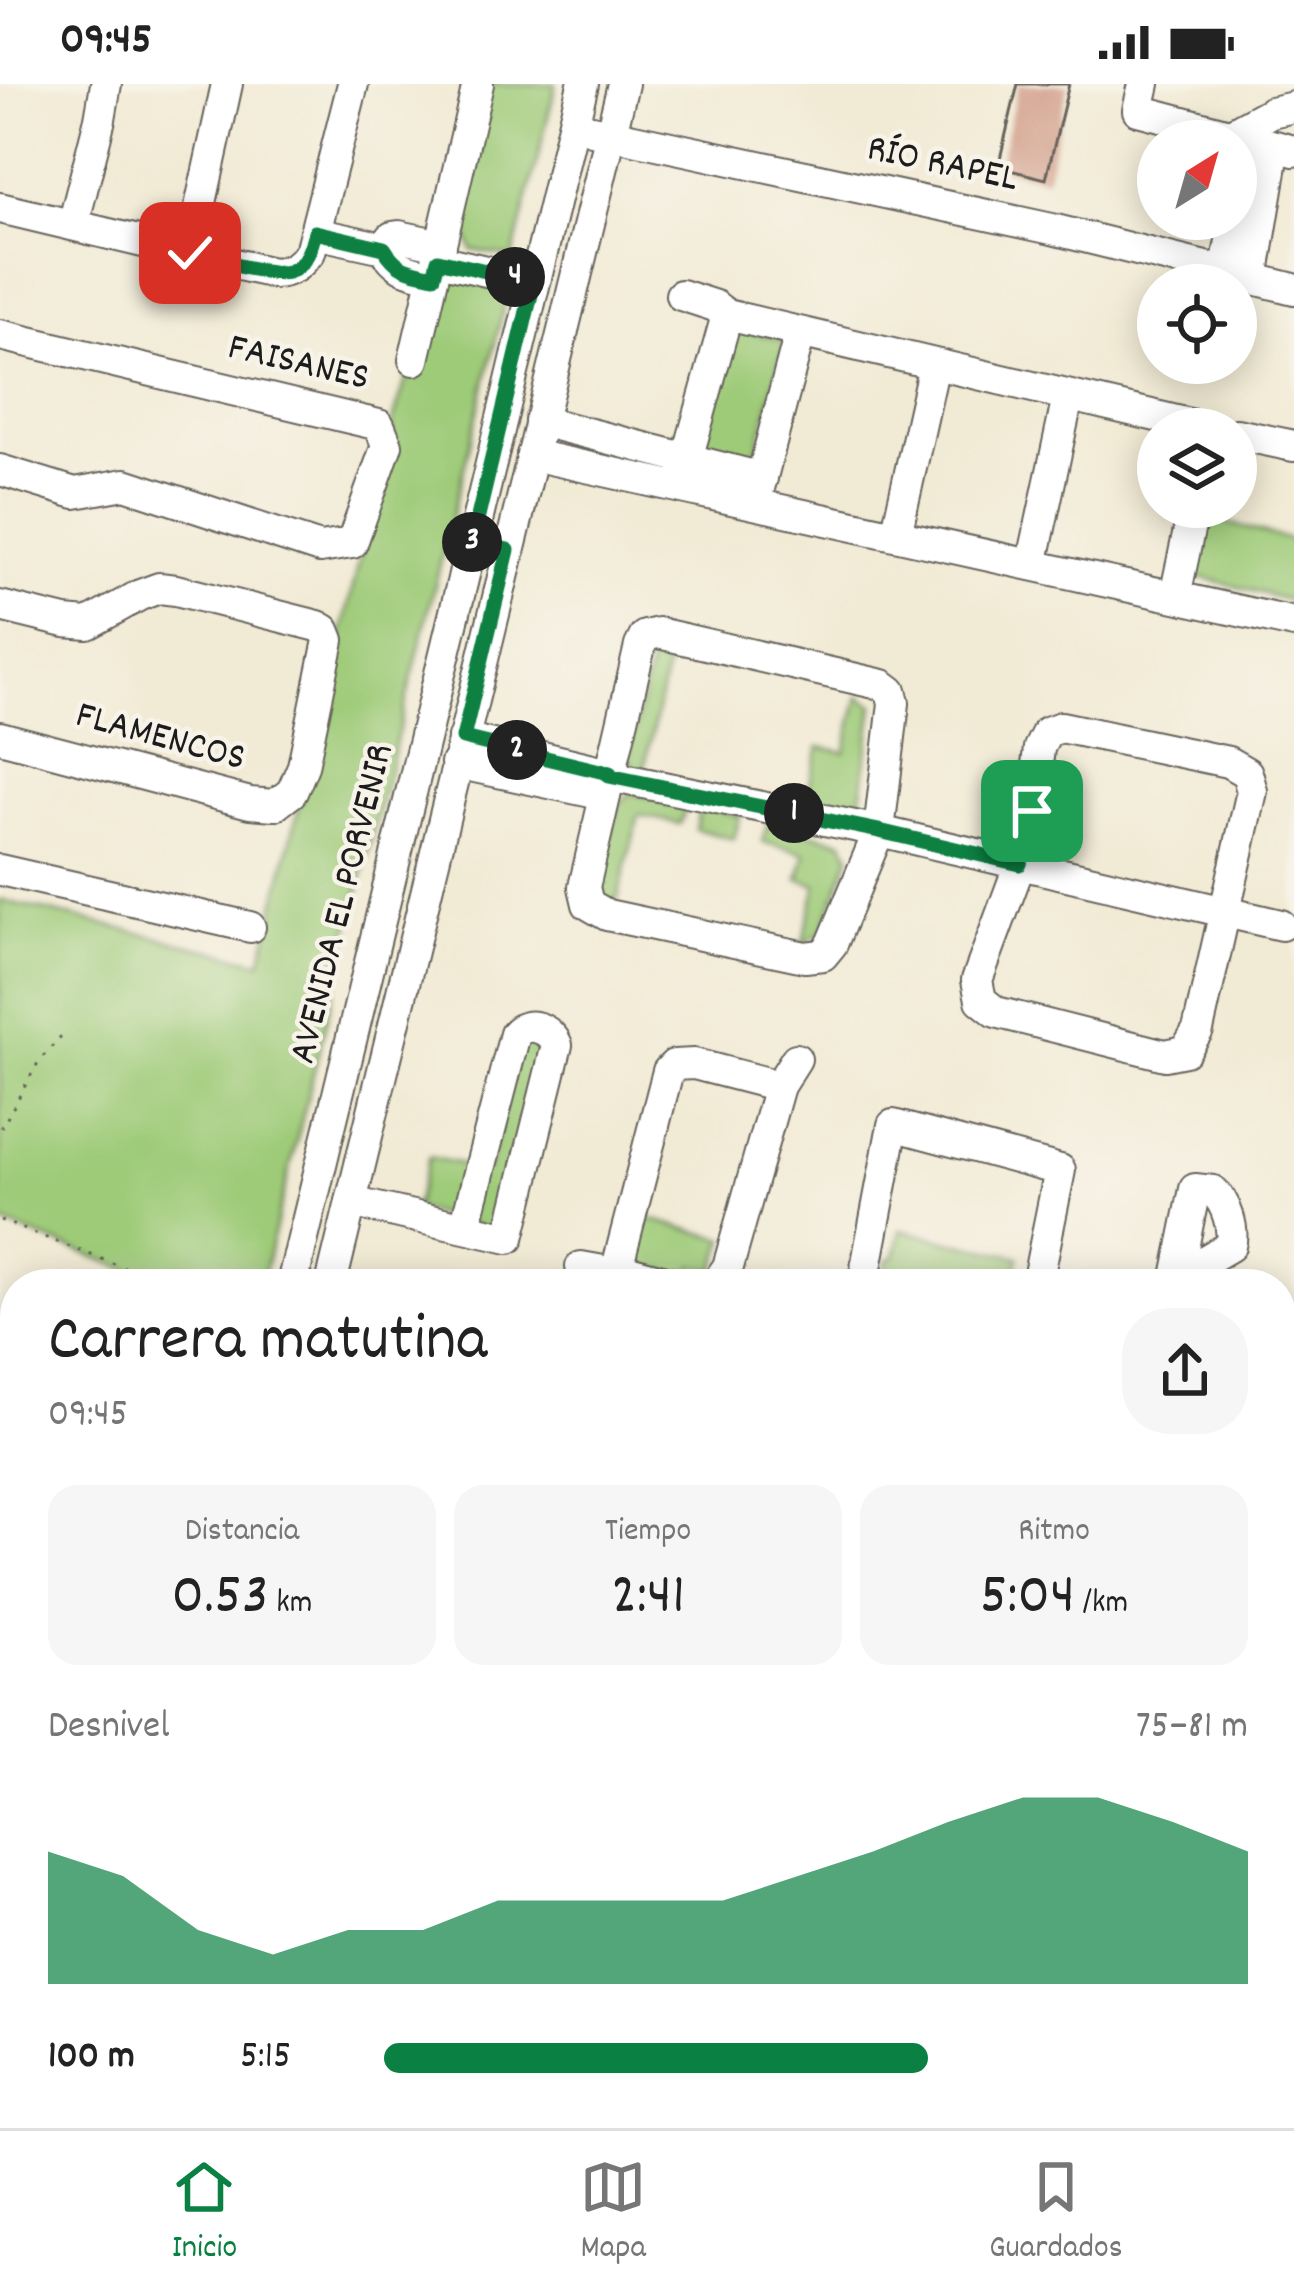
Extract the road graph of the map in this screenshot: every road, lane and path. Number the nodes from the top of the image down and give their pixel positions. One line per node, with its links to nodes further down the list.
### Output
1 (106, 84): 13 (street)
2 (227, 84): 15 (street)
3 (353, 84): 14 (street)
4 (478, 84): 16 (street)
5 (583, 84): 9 (street, AVENIDA EL PORVENIR)
6 (623, 84): 10 (street, AVENIDA EL PORVENIR)
7 (1141, 97): 11 (street)
8 (1294, 107): 11 (street)
9 (573, 126): 10 (street, RÍO RAPEL); 20 (street, AVENIDA EL PORVENIR)
10 (611, 133): 17 (street, RÍO RAPEL); 30 (street, AVENIDA EL PORVENIR)
11 (1262, 143): 18 (street)
12 (0, 208): 13 (street)
13 (73, 225): 15 (street)
14 (315, 232): 15 (street); 16 (street)
15 (190, 253)
16 (437, 260): 20 (street); 26 (street)
17 (1190, 264)
18 (1241, 264)
19 (1257, 280): 21 (street, RÍO RAPEL)
20 (534, 282): 39 (street, AVENIDA EL PORVENIR)
21 (1294, 289)
22 (681, 296): 23 (street)
23 (727, 315): 24 (street); 35 (street)
24 (800, 333): 27 (street); 36 (street)
25 (0, 335): 34 (street, FAISANES)
26 (414, 361)
27 (934, 364): 28 (street); 38 (street)
28 (1068, 397): 29 (street); 41 (street)
29 (1137, 413)
30 (540, 421): 33 (street, AVENIDA EL PORVENIR); 35 (street)
31 (1257, 438): 32 (street)
32 (1294, 446)
33 (532, 455): 35 (street); 40 (street, AVENIDA EL PORVENIR)
34 (0, 470)
35 (683, 473): 36 (street)
36 (759, 491): 38 (street)
37 (1190, 528): 42 (street)
38 (896, 535): 41 (street)
39 (472, 542): 40 (street); 64 (street, AVENIDA EL PORVENIR)
40 (508, 550): 46 (street, AVENIDA EL PORVENIR)
41 (1032, 565): 42 (street)
42 (1175, 596): 44 (street)
43 (0, 606): 45 (street, FLAMENCOS)
44 (1294, 623)
45 (0, 737)
46 (460, 750): 47 (street); 58 (street, AVENIDA EL PORVENIR)
47 (608, 782): 48 (street); 48 (street); 48 (street)
48 (879, 831): 49 (street)
49 (1020, 864): 51 (street); 51 (street); 51 (street)
50 (0, 870): 53 (street)
51 (1227, 911): 52 (street)
52 (1281, 925)
53 (250, 927)
54 (62, 1035): 57 (path)
55 (796, 1059): 56 (street)
56 (779, 1086): 62 (street); 68 (street)
57 (0, 1126)
58 (351, 1202): 60 (street); 65 (street, AVENIDA EL PORVENIR)
59 (0, 1220): 63 (path)
60 (465, 1227): 60 (street)
61 (580, 1267): 66 (street)
62 (617, 1268): 67 (street)
63 (128, 1269)
64 (296, 1269)
65 (335, 1269)
66 (592, 1269)
67 (621, 1269)
68 (727, 1269)
69 (865, 1269): 70 (street)
70 (1040, 1269)

